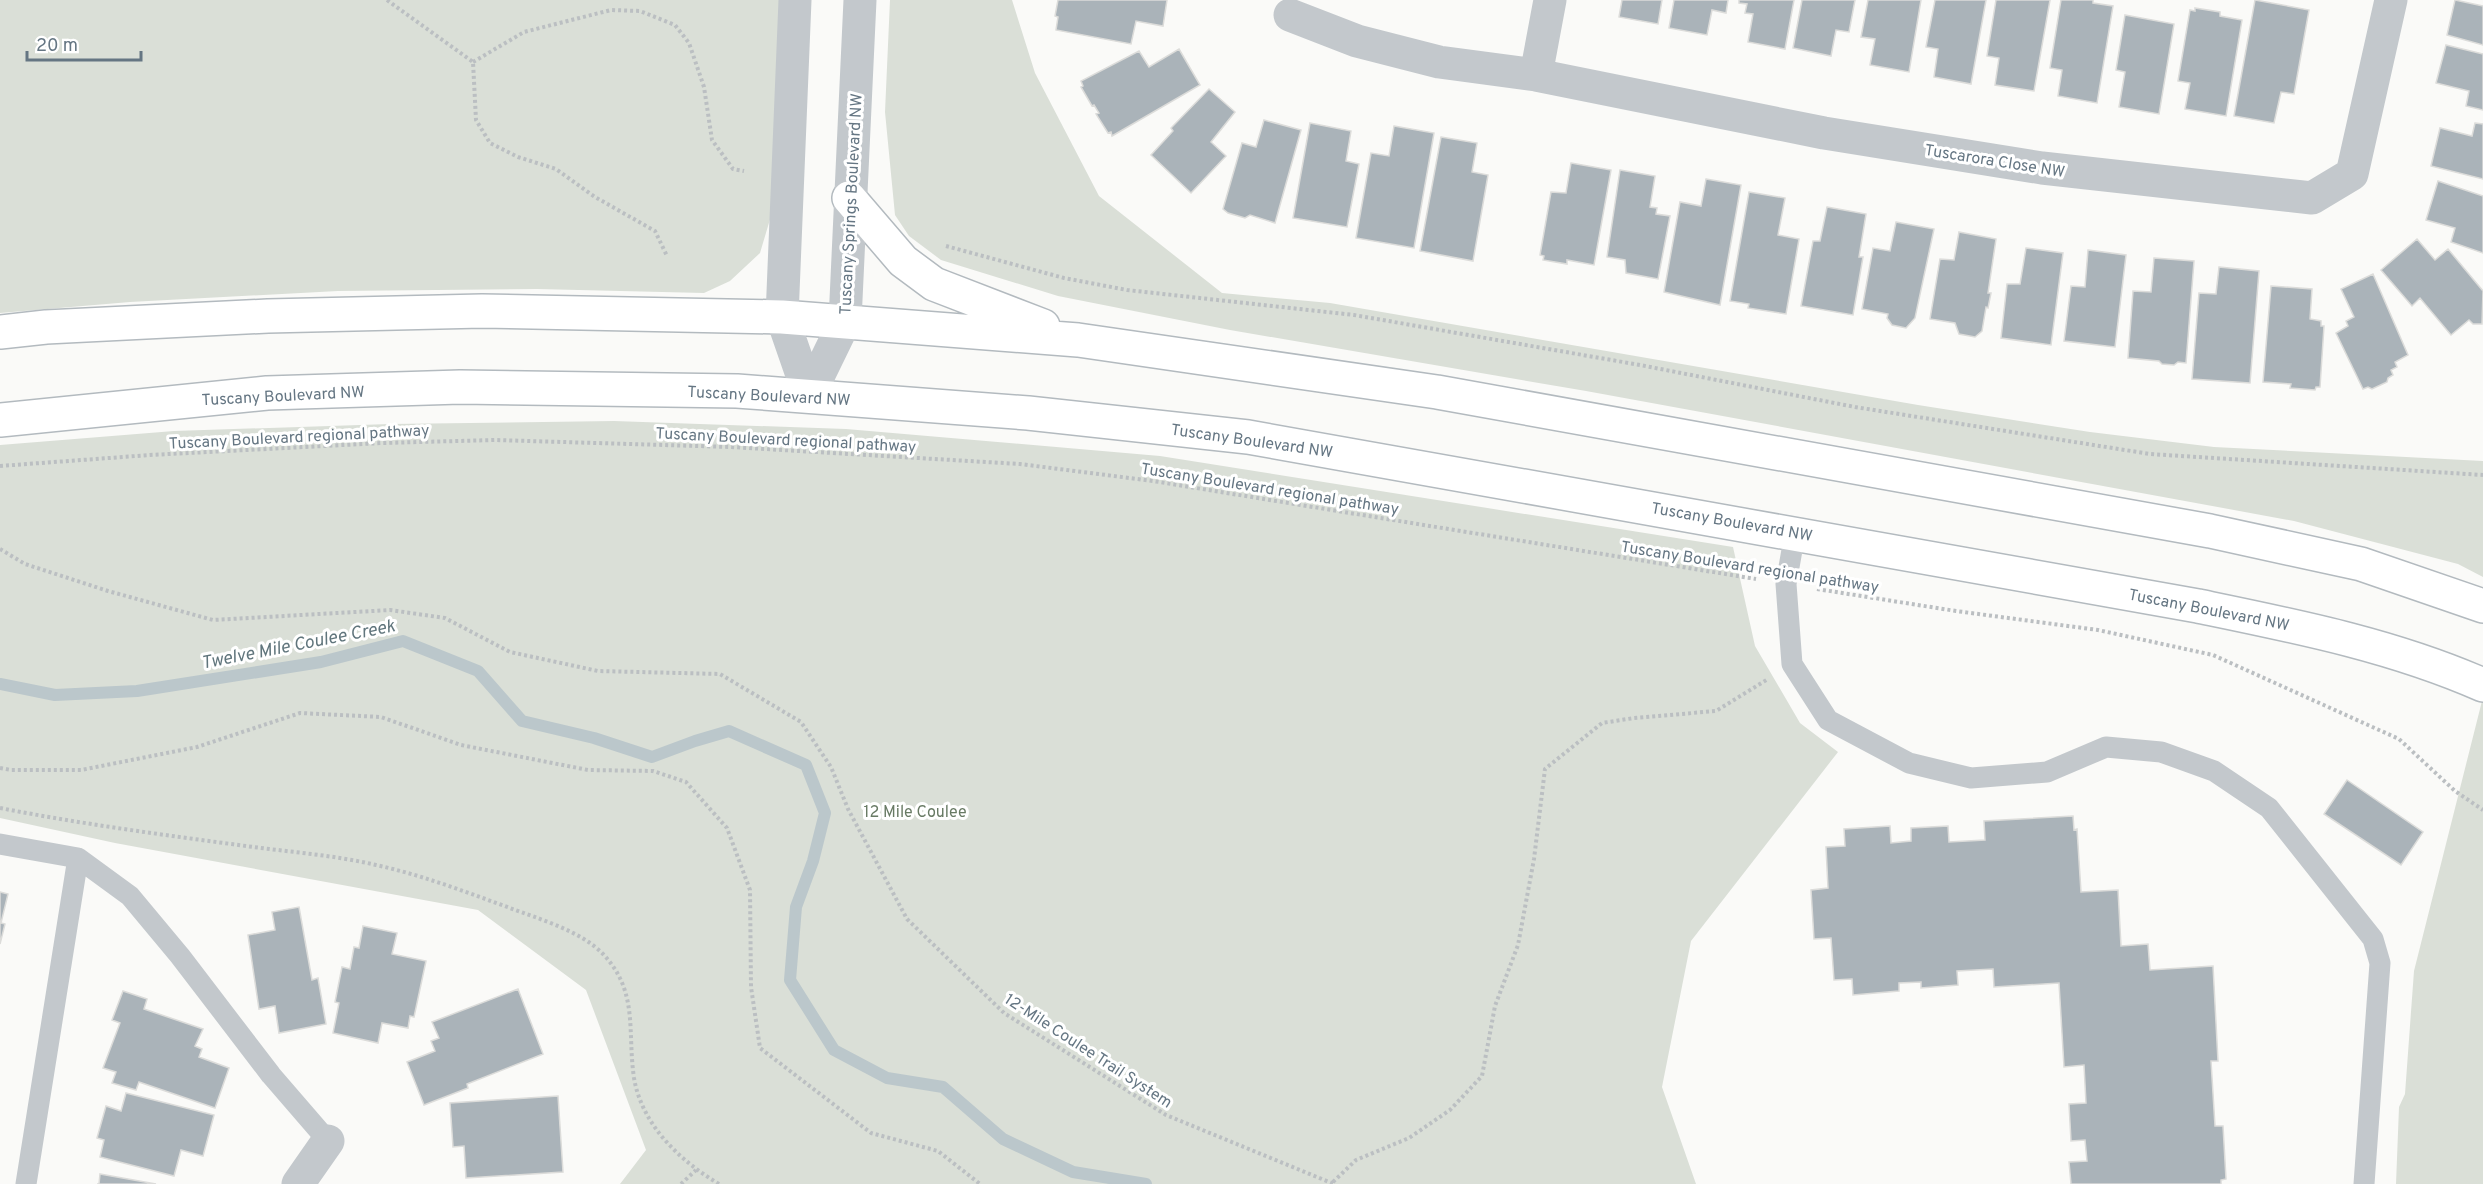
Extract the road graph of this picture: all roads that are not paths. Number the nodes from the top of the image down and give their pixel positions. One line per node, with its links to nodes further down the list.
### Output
1 (795, 0): 8 (street)
2 (860, 0): 7 (street, Tuscany Springs Boulevard NW)
3 (1550, 0): 6 (street)
4 (2391, 0): 6 (street, Tuscarora Close NW)
5 (1290, 15): 6 (street, Tuscarora Close NW)
6 (1536, 75)
7 (849, 198): 9 (street, Tuscany Springs Boulevard NW); 11 (street)
8 (782, 317): 9 (street); 10 (street); 12 (street)
9 (845, 321): 11 (street); 12 (street, Tuscany Springs Boulevard NW)
10 (0, 332)
11 (1078, 340): 15 (street)
12 (809, 395): 13 (street, Tuscany Boulevard NW); 14 (street, Tuscany Boulevard NW)
13 (0, 420)
14 (1795, 532): 16 (street, Tuscany Boulevard NW); 22 (lane)
15 (2483, 606)
16 (2483, 685)
17 (0, 844): 18 (lane)
18 (78, 858): 19 (lane); 20 (lane)
19 (328, 1141): 21 (street)
20 (26, 1184)
21 (298, 1184)
22 (2364, 1184)

